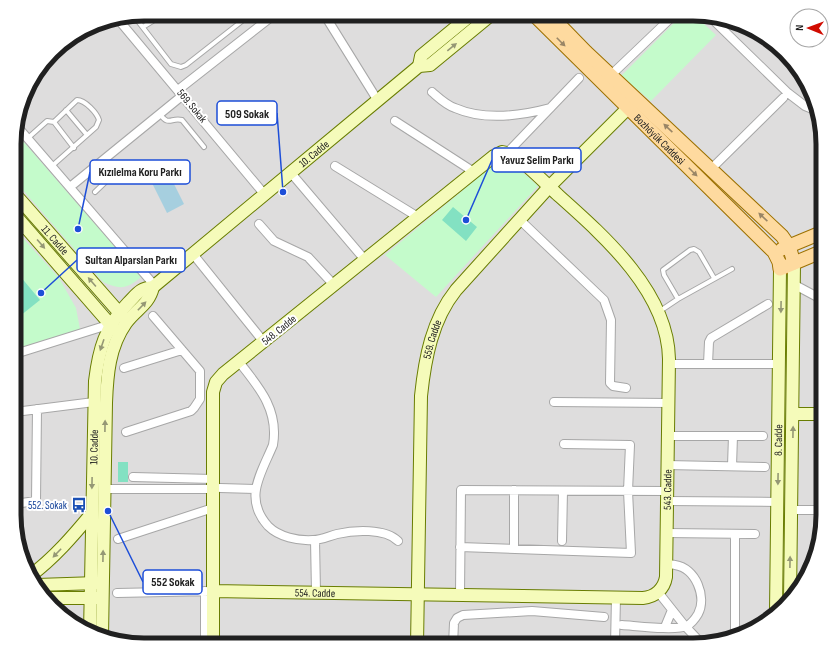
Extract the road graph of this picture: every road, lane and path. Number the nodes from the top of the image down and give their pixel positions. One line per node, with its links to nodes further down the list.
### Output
1 (138, 21): 13 (lane)
2 (153, 21): 13 (lane)
3 (242, 21): 13 (lane)
4 (266, 21): 17 (street)
5 (328, 21): 20 (street)
6 (464, 21): 14 (main road, 10. Cadde)
7 (483, 21): 14 (main road, 10. Cadde, one-way to 7)
8 (540, 21): 23 (main road, Bozhöyük Caddesi, one-way to 23)
9 (556, 21): 15 (main road, Bozhöyük Caddesi)
10 (668, 21): 15 (street)
11 (121, 23): 17 (street, 569. Sokak)
12 (716, 23): 21 (street)
13 (143, 27)
14 (419, 66): 20 (main road, 10. Cadde)
15 (611, 75): 37 (main road, Bozhöyük Caddesi, one-way to 15)
16 (579, 78): 22 (street)
17 (180, 92): 25 (street); 45 (street, 569. Sokak)
18 (432, 92): 22 (street)
19 (783, 98): 37 (street)
20 (378, 101): 40 (main road, 10. Cadde)
21 (810, 106)
22 (550, 108): 33 (street)
23 (628, 108): 43 (main road, 559. Cadde); 55 (main road, Bozhöyük Caddesi, one-way to 55)
24 (66, 110): 27 (lane); 29 (lane); 29 (lane)
25 (160, 114): 31 (lane); 34 (street)
26 (395, 121): 39 (street)
27 (54, 122): 30 (lane); 32 (lane)
28 (22, 131): 30 (street)
29 (87, 135): 32 (lane)
30 (28, 138): 35 (street)
31 (204, 147)
32 (74, 148): 35 (lane)
33 (507, 152): 39 (main road, 548. Cadde); 43 (main road)
34 (100, 162): 41 (lane); 42 (street)
35 (52, 166): 42 (street)
36 (335, 166): 47 (street)
37 (711, 169): 54 (main road, Bozhöyük Caddesi, one-way to 37)
38 (118, 170): 41 (lane)
39 (474, 172): 47 (main road, 548. Cadde)
40 (291, 173): 45 (main road, 10. Cadde); 58 (street)
41 (111, 176): 44 (lane)
42 (70, 187): 65 (street)
43 (549, 187): 48 (main road, 559. Cadde); 69 (main road, 543. Cadde)
44 (95, 192)
45 (265, 195): 56 (main road, 10. Cadde)
46 (21, 201): 70 (main road, 11. Cadde, one-way to 46)
47 (418, 217): 58 (main road, 548. Cadde)
48 (520, 220): 83 (street); 133 (main road, 559. Cadde)
49 (21, 221): 51 (main road, 11. Cadde)
50 (259, 224): 63 (street)
51 (26, 227): 52 (street); 73 (main road, 11. Cadde, one-way to 73)
52 (21, 231)
53 (816, 235): 54 (main road)
54 (789, 246): 55 (main road); 59 (main road, Bozhöyük Caddesi)
55 (774, 252): 60 (main road, Bozhöyük Caddesi)
56 (193, 254): 65 (main road, 10. Cadde); 75 (street)
57 (816, 255): 59 (main road)
58 (365, 260): 63 (main road, 548. Cadde)
59 (794, 263): 60 (main road); 64 (main road, 8. Cadde)
60 (780, 268): 81 (main road, 8. Cadde, one-way to 81)
61 (732, 269): 62 (lane)
62 (714, 278): 67 (lane); 67 (lane)
63 (334, 285): 78 (main road, 548. Cadde)
64 (795, 285): 66 (street); 91 (main road, 8. Cadde)
65 (154, 286): 70 (main road, 10. Cadde); 72 (main road, 10. Cadde, one-way to 65)
66 (816, 296)
67 (678, 299): 69 (lane)
68 (768, 304): 80 (street)
69 (658, 312): 79 (main road, 543. Cadde)
70 (119, 313): 72 (main road, 11. Cadde); 73 (main road, 10. Cadde)
71 (153, 316): 76 (street)
72 (127, 322): 74 (main road, 10. Cadde)
73 (111, 324): 74 (main road, 11. Cadde); 77 (street); 86 (main road, 10. Cadde, one-way to 86)
74 (119, 334): 103 (main road, 10. Cadde, one-way to 74)
75 (259, 336)
76 (182, 350): 82 (street); 84 (street)
77 (21, 352)
78 (239, 362): 85 (main road, 548. Cadde); 104 (street)
79 (669, 364): 80 (street); 88 (main road, 543. Cadde)
80 (708, 364): 81 (street)
81 (780, 364): 109 (main road, 8. Cadde, one-way to 109)
82 (124, 368)
83 (626, 388)
84 (200, 398): 85 (street); 93 (street)
85 (213, 399): 102 (main road, 548. Cadde)
86 (94, 402): 89 (street); 114 (main road, 10. Cadde, one-way to 114)
87 (554, 402): 88 (street)
88 (669, 403): 94 (main road, 543. Cadde)
89 (37, 409): 90 (street); 110 (street)
90 (21, 411)
91 (793, 414): 92 (main road); 112 (main road, 8. Cadde, one-way to 91)
92 (816, 414)
93 (126, 432)
94 (668, 436): 95 (street); 98 (main road, 543. Cadde)
95 (733, 436): 96 (street); 99 (street)
96 (763, 436)
97 (564, 444): 107 (street)
98 (668, 465): 99 (street); 108 (main road, 543. Cadde)
99 (732, 466): 100 (street)
100 (765, 467)
101 (133, 477): 102 (street)
102 (216, 485): 103 (street); 104 (street); 111 (main road, 548. Cadde)
103 (104, 489): 126 (main road, 10. Cadde, one-way to 103)
104 (255, 489): 119 (street)
105 (514, 490): 106 (street); 122 (street); 123 (street)
106 (563, 491): 107 (street); 121 (street)
107 (628, 491): 108 (street); 123 (street)
108 (667, 496): 109 (street); 115 (main road, 543. Cadde)
109 (778, 502): 138 (main road, 8. Cadde)
110 (21, 503)
111 (213, 508): 118 (street); 129 (main road, 548. Cadde)
112 (791, 510): 113 (street); 128 (main road, 8. Cadde, one-way to 112)
113 (816, 510)
114 (92, 513): 125 (main road, one-way to 125); 126 (main road, 10. Cadde)
115 (666, 533): 116 (street); 124 (main road, 543. Cadde)
116 (735, 534): 117 (street); 146 (street)
117 (755, 534)
118 (118, 539)
119 (315, 540): 120 (street); 130 (street)
120 (398, 541)
121 (562, 541)
122 (460, 547): 123 (street); 134 (street)
123 (514, 549)
124 (666, 565): 131 (main road, 543. Cadde); 143 (street)
125 (35, 572)
126 (97, 582): 127 (main road); 137 (main road, 10. Cadde)
127 (44, 585)
128 (790, 590)
129 (209, 591): 130 (main road, 554. Cadde); 132 (street); 147 (street); 148 (main road, 548. Cadde)
130 (316, 592): 133 (main road, 554. Cadde)
131 (658, 592): 135 (main road); 139 (street)
132 (118, 593)
133 (418, 594): 134 (main road); 149 (main road, 559. Cadde)
134 (460, 594): 135 (main road)
135 (616, 597): 151 (street)
136 (54, 598): 137 (main road)
137 (96, 598): 142 (main road, 10. Cadde); 145 (main road, 10. Cadde)
138 (776, 605)
139 (672, 610): 143 (street); 144 (street)
140 (604, 617): 150 (street)
141 (622, 625): 144 (street)
142 (91, 626)
143 (685, 626): 144 (street); 152 (street)
144 (665, 627)
145 (101, 630)
146 (735, 631)
147 (206, 638)
148 (212, 638)
149 (417, 638)
150 (453, 638)
151 (615, 638)
152 (696, 638)

